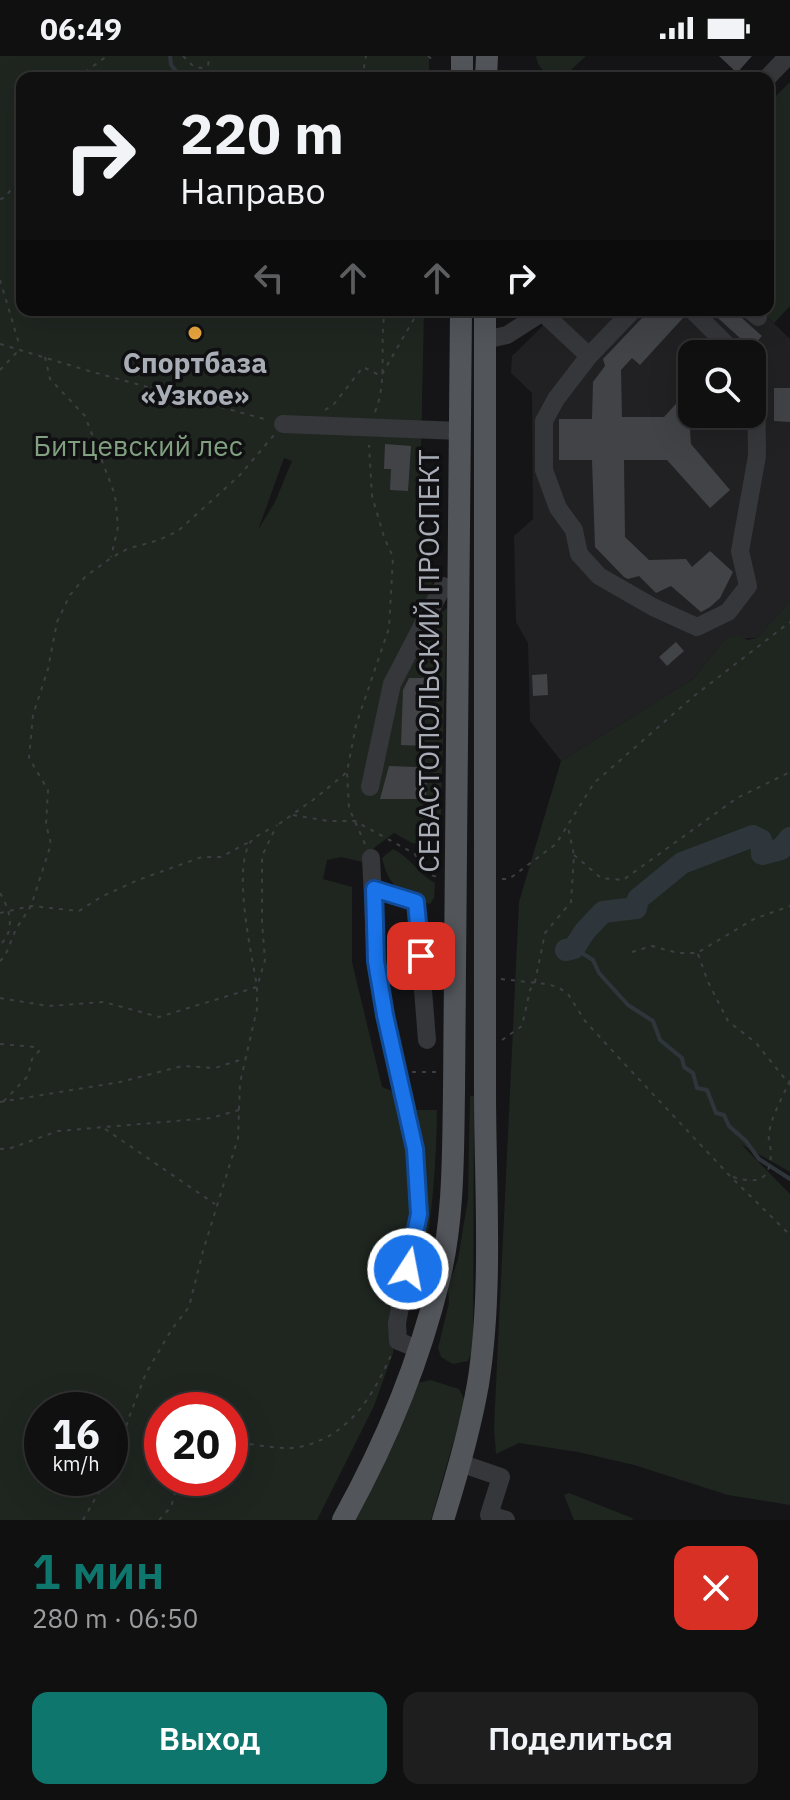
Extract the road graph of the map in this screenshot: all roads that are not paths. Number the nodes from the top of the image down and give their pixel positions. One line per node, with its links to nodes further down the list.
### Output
1 (788, 56): 2 (street)
2 (773, 72)
3 (461, 316): 14 (main road, СЕВАСТОПОЛЬСКИЙ ПРОСПЕКТ)
4 (485, 316): 9 (main road, СЕВАСТОПОЛЬСКИЙ ПРОСПЕКТ)
5 (538, 316): 9 (street)
6 (549, 316): 11 (street)
7 (627, 316): 11 (street)
8 (698, 316): 10 (street)
9 (485, 340): 21 (main road, СЕВАСТОПОЛЬСКИЙ ПРОСПЕКТ, bridge)
10 (722, 340)
11 (589, 356): 13 (street)
12 (283, 424): 14 (street)
13 (757, 428)
14 (460, 431): 20 (main road, СЕВАСТОПОЛЬСКИЙ ПРОСПЕКТ, bridge)
15 (443, 586): 16 (street)
16 (370, 787)
17 (371, 858): 18 (street)
18 (374, 889): 19 (street); 20 (street)
19 (427, 1040)
20 (408, 1345): 22 (main road, СЕВАСТОПОЛЬСКИЙ ПРОСПЕКТ)
21 (460, 1463): 23 (main road, СЕВАСТОПОЛЬСКИЙ ПРОСПЕКТ); 24 (street)
22 (343, 1520)
23 (443, 1520)
24 (506, 1520)

